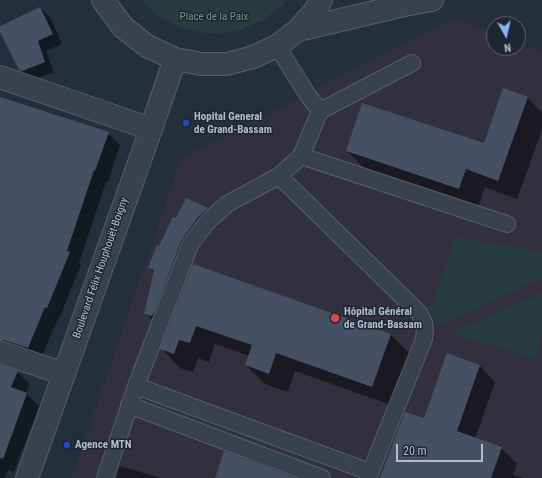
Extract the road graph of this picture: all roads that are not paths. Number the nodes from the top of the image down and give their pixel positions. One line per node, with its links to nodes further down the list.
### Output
1 (103, 0): 6 (street)
2 (321, 0): 4 (street)
3 (432, 0): 4 (street)
4 (298, 30): 5 (street)
5 (277, 46): 6 (street); 9 (lane)
6 (175, 59): 10 (street, Boulevard Félix Houphouët-Boigny)
7 (412, 63): 9 (lane)
8 (0, 77): 10 (street)
9 (320, 111): 11 (lane)
10 (151, 129): 15 (street, Boulevard Félix Houphouët-Boigny)
11 (301, 156): 12 (lane); 13 (lane)
12 (279, 176): 16 (lane); 18 (lane)
13 (507, 224)
14 (0, 352): 15 (street)
15 (64, 374): 19 (street, Boulevard Félix Houphouët-Boigny)
16 (136, 386): 17 (lane); 18 (lane)
17 (129, 405): 20 (lane); 21 (lane)
18 (369, 475)
19 (28, 478)
20 (106, 478)
21 (322, 478)

